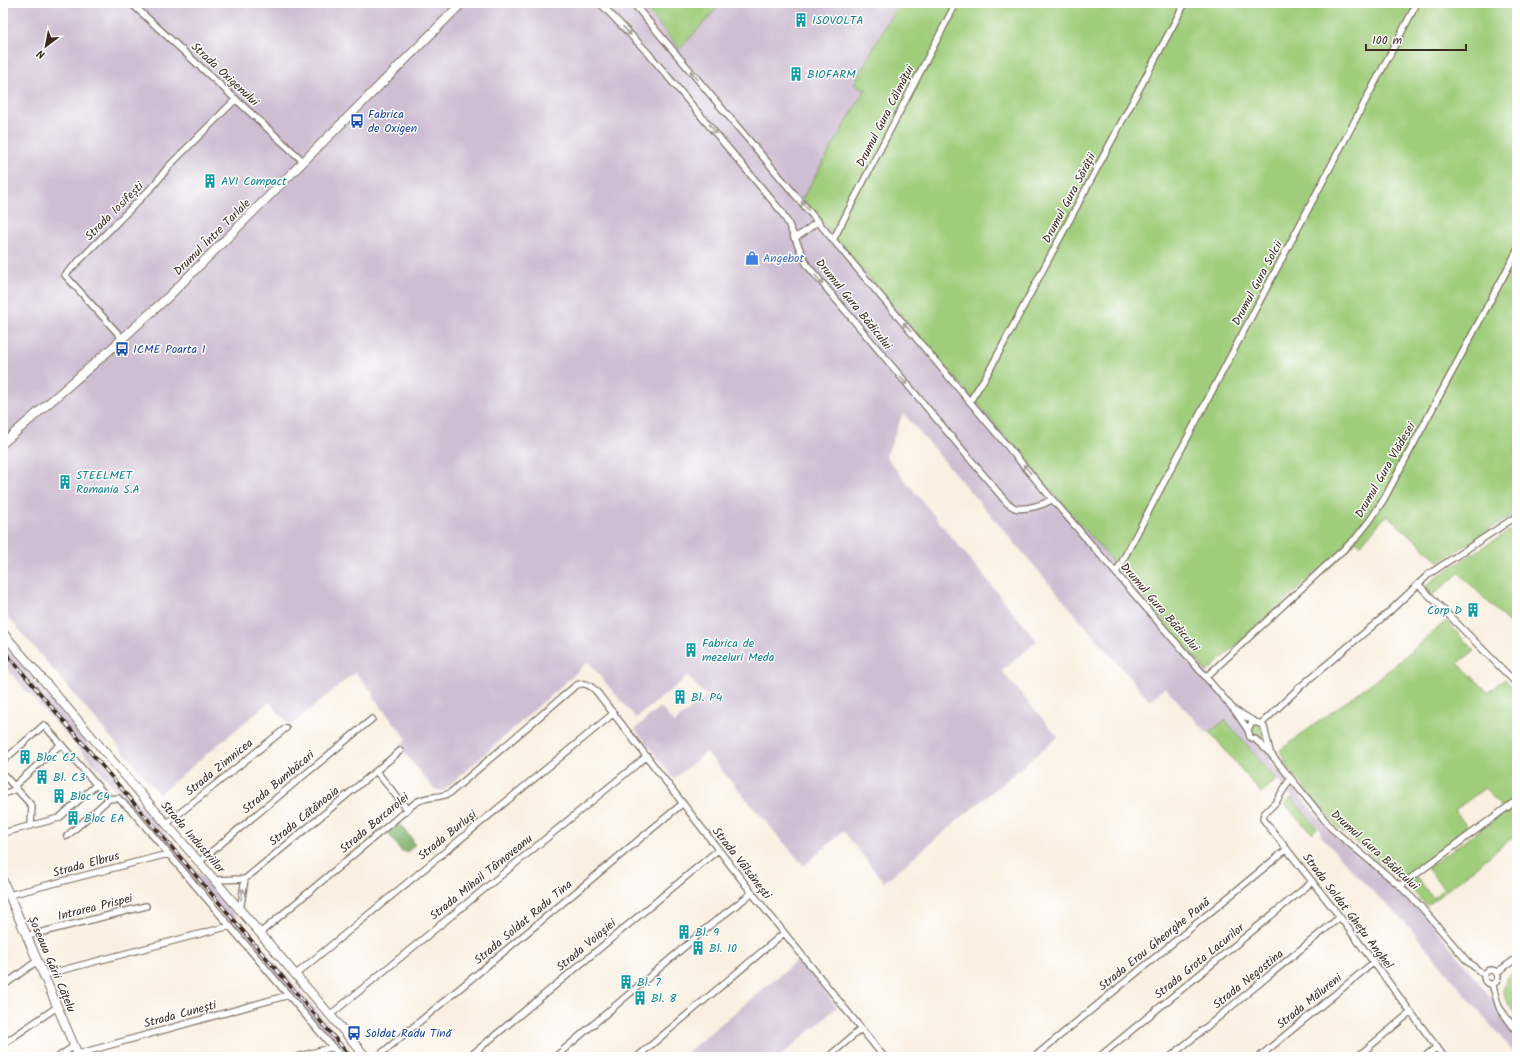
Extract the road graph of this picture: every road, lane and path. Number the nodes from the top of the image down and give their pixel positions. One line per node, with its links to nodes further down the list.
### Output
1 (132, 3): 8 (street, Strada Oxigenului)
2 (462, 3): 9 (main road, Drumul Între Tarlale)
3 (600, 3): 11 (street, Drumul Gura Bădicului, one-way to 11)
4 (633, 3): 10 (street, Drumul Gura Bădicului, one-way to 4)
5 (956, 3): 12 (street, Drumul Gura Călmățui)
6 (1185, 3): 15 (street, Drumul Gura Sărății)
7 (1417, 3): 19 (street, Drumul Gura Solcii)
8 (236, 99): 9 (street, Strada Oxigenului); 14 (street, Strada Iosifești)
9 (304, 162): 14 (main road, Drumul Între Tarlale)
10 (818, 221): 11 (street); 12 (street, Drumul Gura Bădicului)
11 (794, 238): 17 (street, Drumul Gura Bădicului, one-way to 17)
12 (833, 240): 15 (street, Drumul Gura Bădicului, one-way to 12)
13 (1517, 251): 22 (street, Drumul Gura Vlădesei)
14 (123, 339): 16 (main road, Drumul Între Tarlale)
15 (970, 401): 17 (street, Drumul Gura Bădicului, one-way to 15)
16 (3, 443)
17 (1052, 499): 19 (street, Drumul Gura Bădicului)
18 (1517, 516): 20 (street)
19 (1116, 573): 22 (street, Drumul Gura Bădicului)
20 (1418, 584): 24 (street); 29 (street)
21 (3, 634): 49 (main road, Strada Industriilor)
22 (1206, 677): 25 (street, Drumul Gura Bădicului)
23 (584, 683): 26 (street, Strada Vâlsănești); 48 (street, Strada Barcarolei)
24 (1517, 684)
25 (1234, 710): 28 (street); 31 (street, Drumul Gura Bădicului)
26 (614, 713): 37 (street, Strada Vâlsănești); 75 (street, Strada Burluși)
27 (372, 719): 56 (street, Strada Bumbăcari)
28 (1255, 722): 29 (street); 31 (street)
29 (1261, 724): 32 (street)
30 (286, 728): 49 (street, Strada Zimnicea)
31 (1248, 730): 33 (street)
32 (1264, 733): 33 (street); 36 (street)
33 (1255, 739): 36 (street, Drumul Gura Bădicului)
34 (61, 744): 38 (street); 42 (street); 43 (street)
35 (400, 751): 39 (street, Strada Cătănoaia)
36 (1271, 754): 41 (street, Drumul Gura Bădicului)
37 (647, 756): 47 (street, Strada Vâlsănești); 83 (street, Strada Mihail Târnoveanu)
38 (3, 761)
39 (376, 771): 48 (street); 57 (street, Strada Cătănoaia)
40 (3, 774): 43 (street)
41 (1290, 779): 53 (street, Strada Soldat Ghețu Anghel); 61 (street, Drumul Gura Bădicului)
42 (96, 785): 45 (street); 50 (street)
43 (15, 787): 44 (street); 50 (street)
44 (3, 794)
45 (109, 799): 52 (street); 55 (street)
46 (1517, 800): 61 (street)
47 (682, 804): 54 (street, Strada Vâlsănești); 94 (street, Strada Soldat Radu Tina)
48 (407, 809): 68 (street, Strada Barcarolei)
49 (166, 824): 56 (main road, Strada Industriilor)
50 (30, 825): 51 (street)
51 (3, 833)
52 (67, 836)
53 (1287, 849): 60 (street, Strada Soldat Ghețu Anghel); 100 (street, Strada Erou Gheorghe Pană)
54 (718, 850): 62 (street, Strada Vâlsănești); 95 (street, Strada Voioșiei)
55 (168, 854): 63 (street, Strada Elbrus); 67 (street)
56 (199, 862): 58 (main road, Strada Industriilor)
57 (245, 879): 58 (street); 65 (street, one-way to 57)
58 (214, 880): 65 (main road, Strada Industriilor)
59 (3, 881): 63 (main road, Șoseaua Gării Cățelu)
60 (1312, 882): 66 (street, Strada Soldat Ghețu Anghel); 101 (street, Strada Grota Lacurilor)
61 (1400, 886): 76 (street, Drumul Gura Bădicului)
62 (752, 893): 69 (street, Strada Vâlsănești); 96 (street)
63 (9, 895): 70 (main road, Șoseaua Gării Cățelu)
64 (146, 906): 70 (street, Intrarea Prispei)
65 (240, 910): 68 (main road, Strada Industriilor)
66 (1340, 917): 73 (street, Strada Soldat Ghețu Anghel); 102 (street, Strada Negostina)
67 (230, 926): 77 (street); 80 (street)
68 (260, 933): 75 (main road, Strada Industriilor)
69 (784, 933): 84 (street, Strada Vâlsănești); 97 (street)
70 (27, 936): 72 (main road, Șoseaua Gării Cățelu)
71 (1517, 958): 74 (street)
72 (37, 961): 77 (main road, Șoseaua Gării Cățelu); 79 (street)
73 (1374, 962): 82 (street, Strada Soldat Ghețu Anghel); 103 (street, Strada Mălureni)
74 (1496, 973): 76 (street); 78 (street)
75 (295, 975): 83 (main road, Strada Industriilor)
76 (1484, 975): 78 (street)
77 (44, 976): 81 (main road, Șoseaua Gării Cățelu)
78 (1492, 984): 85 (street)
79 (3, 986)
80 (289, 996): 87 (street); 89 (street, Strada Cunești)
81 (57, 1007): 86 (street); 89 (main road, Șoseaua Gării Cățelu)
82 (1411, 1012): 88 (street, Strada Soldat Ghețu Anghel); 104 (street)
83 (330, 1015): 93 (main road, Strada Industriilor)
84 (861, 1029): 98 (street); 99 (street, Strada Vâlsănești)
85 (1517, 1032)
86 (3, 1044)
87 (333, 1047): 91 (street); 92 (street)
88 (1437, 1047): 105 (street); 106 (street, Strada Soldat Ghețu Anghel)
89 (77, 1052): 90 (street, Strada Cunești)
90 (58, 1057)
91 (297, 1057)
92 (341, 1057)
93 (366, 1057)
94 (377, 1057)
95 (469, 1057)
96 (555, 1057)
97 (637, 1057)
98 (828, 1057)
99 (884, 1057)
100 (1034, 1057)
101 (1099, 1057)
102 (1170, 1057)
103 (1259, 1057)
104 (1357, 1057)
105 (1424, 1057)
106 (1444, 1057)

